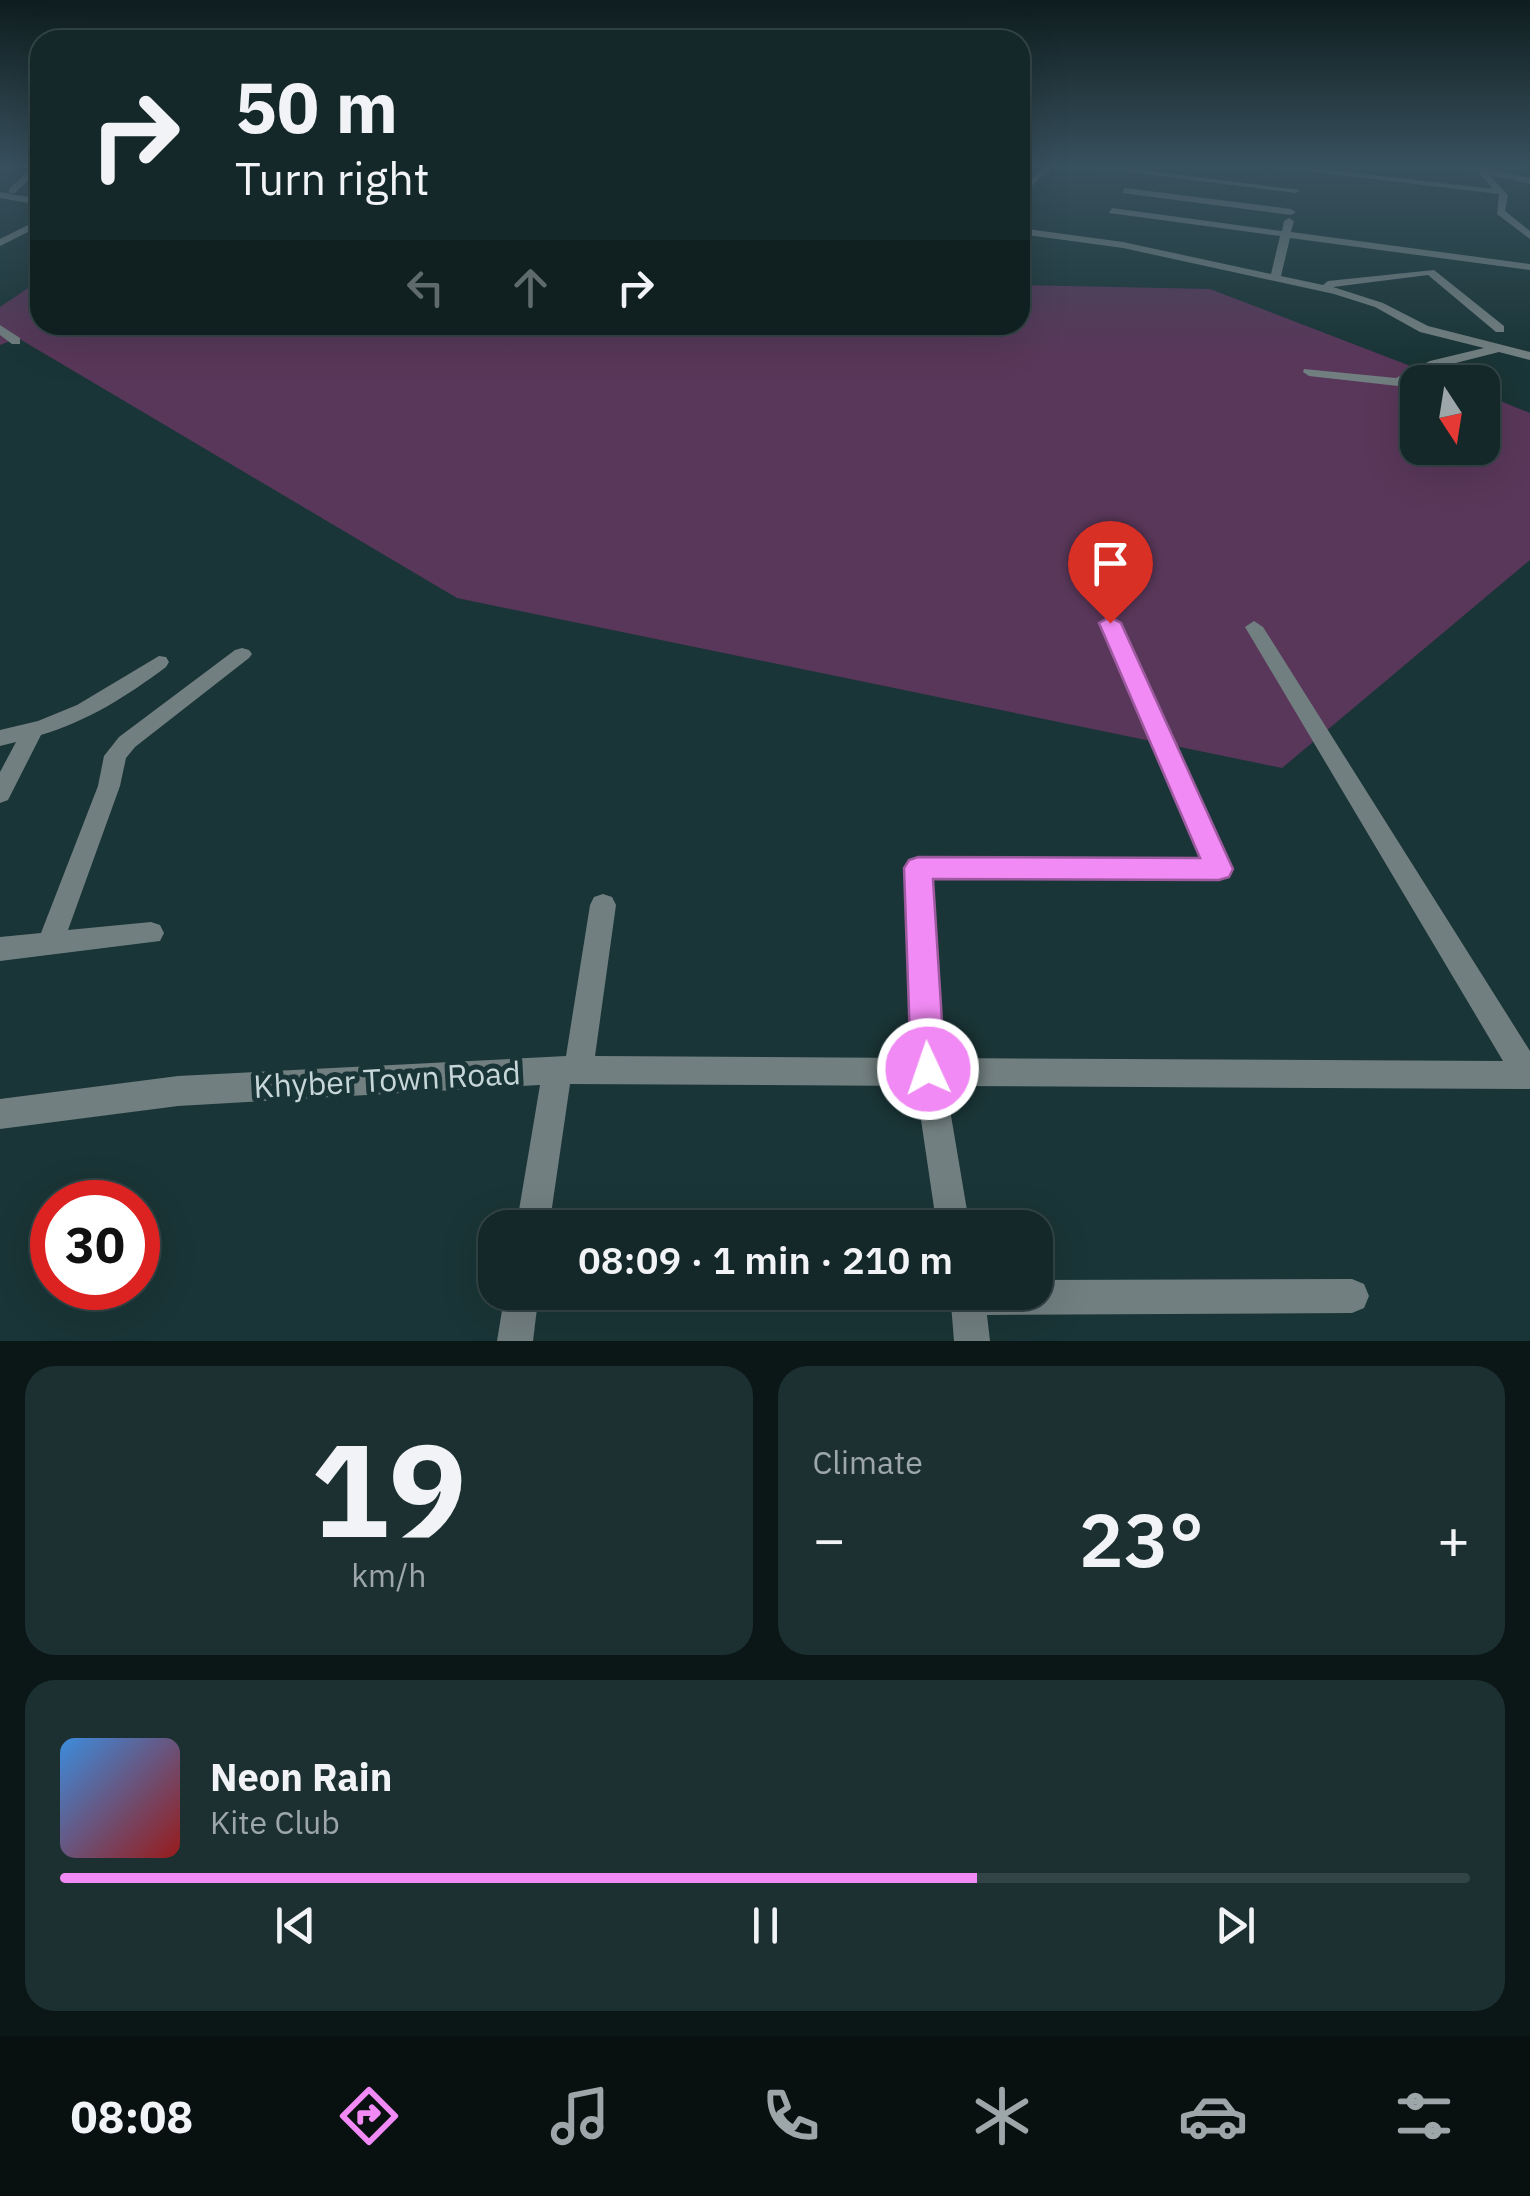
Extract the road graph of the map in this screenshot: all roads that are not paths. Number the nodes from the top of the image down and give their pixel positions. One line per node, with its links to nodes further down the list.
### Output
1 (28, 229): 8 (street)
2 (1098, 229): 7 (street)
3 (1251, 229): 6 (street)
4 (1287, 229): 6 (street)
5 (1030, 232): 7 (street)
6 (1286, 233): 9 (street); 10 (street)
7 (1088, 241): 10 (street)
8 (0, 244)
9 (1530, 267)
10 (1275, 278): 11 (street)
11 (1314, 286): 12 (street); 15 (street)
12 (1500, 328)
13 (0, 329): 14 (street)
14 (16, 341)
15 (1500, 348): 16 (street); 17 (street)
16 (1530, 356)
17 (1310, 372)
18 (1110, 623): 29 (street)
19 (1254, 627): 31 (street)
20 (242, 654): 27 (street)
21 (159, 662): 22 (street)
22 (32, 732): 23 (street); 24 (street)
23 (0, 738)
24 (0, 794)
25 (602, 905): 30 (street)
26 (152, 933): 27 (street)
27 (50, 944): 28 (street)
28 (0, 949)
29 (928, 1069): 30 (street); 31 (street); 34 (street)
30 (568, 1070): 32 (street, Khyber Town Road); 33 (street, Khyber Town Road)
31 (1529, 1075)
32 (0, 1114)
33 (536, 1210)
34 (951, 1210)
35 (1053, 1296): 36 (street)
36 (1352, 1296)
37 (519, 1310): 39 (street)
38 (969, 1310): 40 (street)
39 (515, 1341)
40 (972, 1341)

